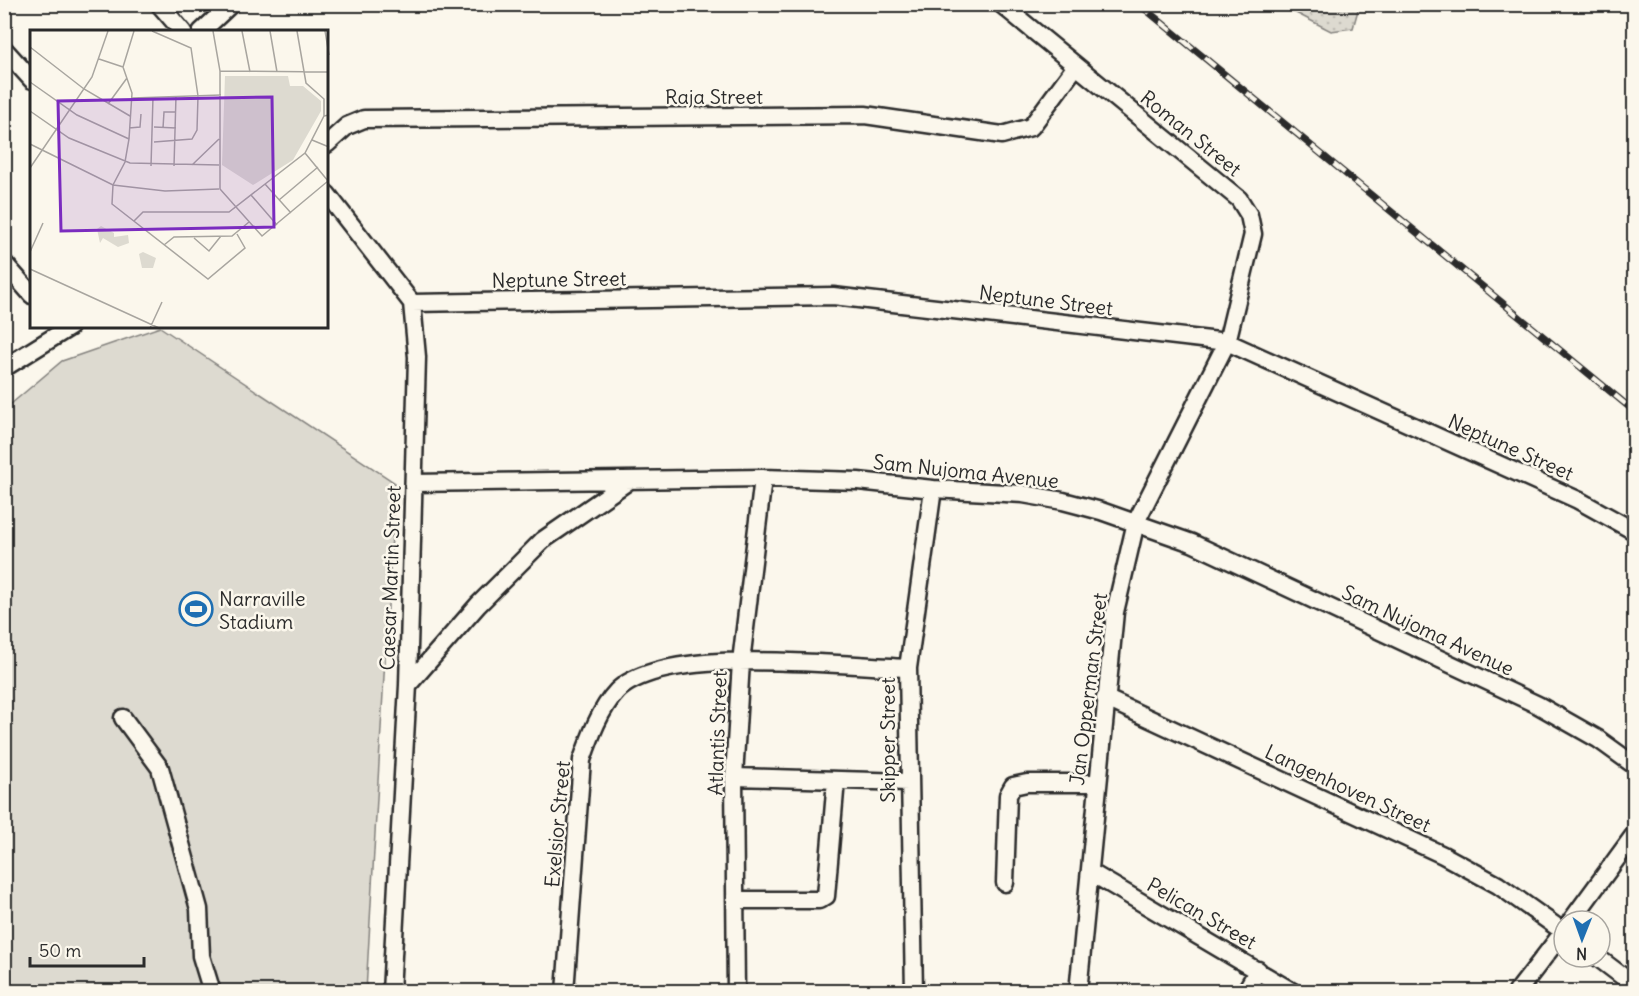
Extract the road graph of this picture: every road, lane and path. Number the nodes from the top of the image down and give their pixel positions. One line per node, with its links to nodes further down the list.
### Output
1 (159, 4): 4 (street)
2 (231, 4): 5 (street)
3 (1001, 4): 7 (street, Roman Street)
4 (181, 30)
5 (203, 30)
6 (4, 49): 8 (street)
7 (1076, 66): 9 (street, Raja Street); 15 (street, Roman Street)
8 (30, 78)
9 (328, 143)
10 (328, 195): 13 (street)
11 (4, 263): 12 (street)
12 (30, 293)
13 (412, 303): 15 (street, Neptune Street); 19 (street, Caesar Martin Street)
14 (64, 329): 16 (street)
15 (1227, 342): 21 (street, Jan Opperman Street); 22 (street, Neptune Street)
16 (4, 369)
17 (763, 478): 18 (street, Sam Nujoma Avenue); 20 (street, Sam Nujoma Avenue); 23 (street, Atlantis Street)
18 (630, 480): 19 (street, Sam Nujoma Avenue); 25 (street)
19 (414, 483): 25 (street, Caesar Martin Street)
20 (933, 489): 21 (street, Sam Nujoma Avenue); 24 (street, Skipper Street)
21 (1136, 522): 26 (street, Jan Opperman Street); 28 (street, Sam Nujoma Avenue)
22 (1635, 531)
23 (741, 662): 24 (street, Exelsior Street); 29 (street, Atlantis Street); 45 (street, Exelsior Street)
24 (908, 668): 31 (street, Skipper Street)
25 (408, 685): 44 (street, Caesar Martin Street)
26 (1105, 698): 32 (street, Jan Opperman Street); 38 (street, Langenhoven Street)
27 (123, 718): 43 (street)
28 (1635, 765)
29 (734, 777): 30 (street); 36 (street, Atlantis Street)
30 (836, 780): 31 (street); 36 (street)
31 (908, 782): 47 (street, Skipper Street)
32 (1098, 783): 34 (street, Jan Opperman Street); 35 (street)
33 (1635, 835): 37 (street)
34 (1090, 872): 41 (street, Pelican Street); 48 (street, Jan Opperman Street)
35 (1005, 883)
36 (735, 900): 46 (street, Atlantis Street)
37 (1581, 909)
38 (1552, 920)
39 (1552, 947): 51 (street)
40 (1612, 968): 42 (street)
41 (1258, 970): 49 (street); 50 (street, Pelican Street)
42 (1635, 985)
43 (212, 992)
44 (391, 992)
45 (565, 992)
46 (736, 992)
47 (914, 992)
48 (1078, 992)
49 (1245, 992)
50 (1293, 992)
51 (1516, 992)

